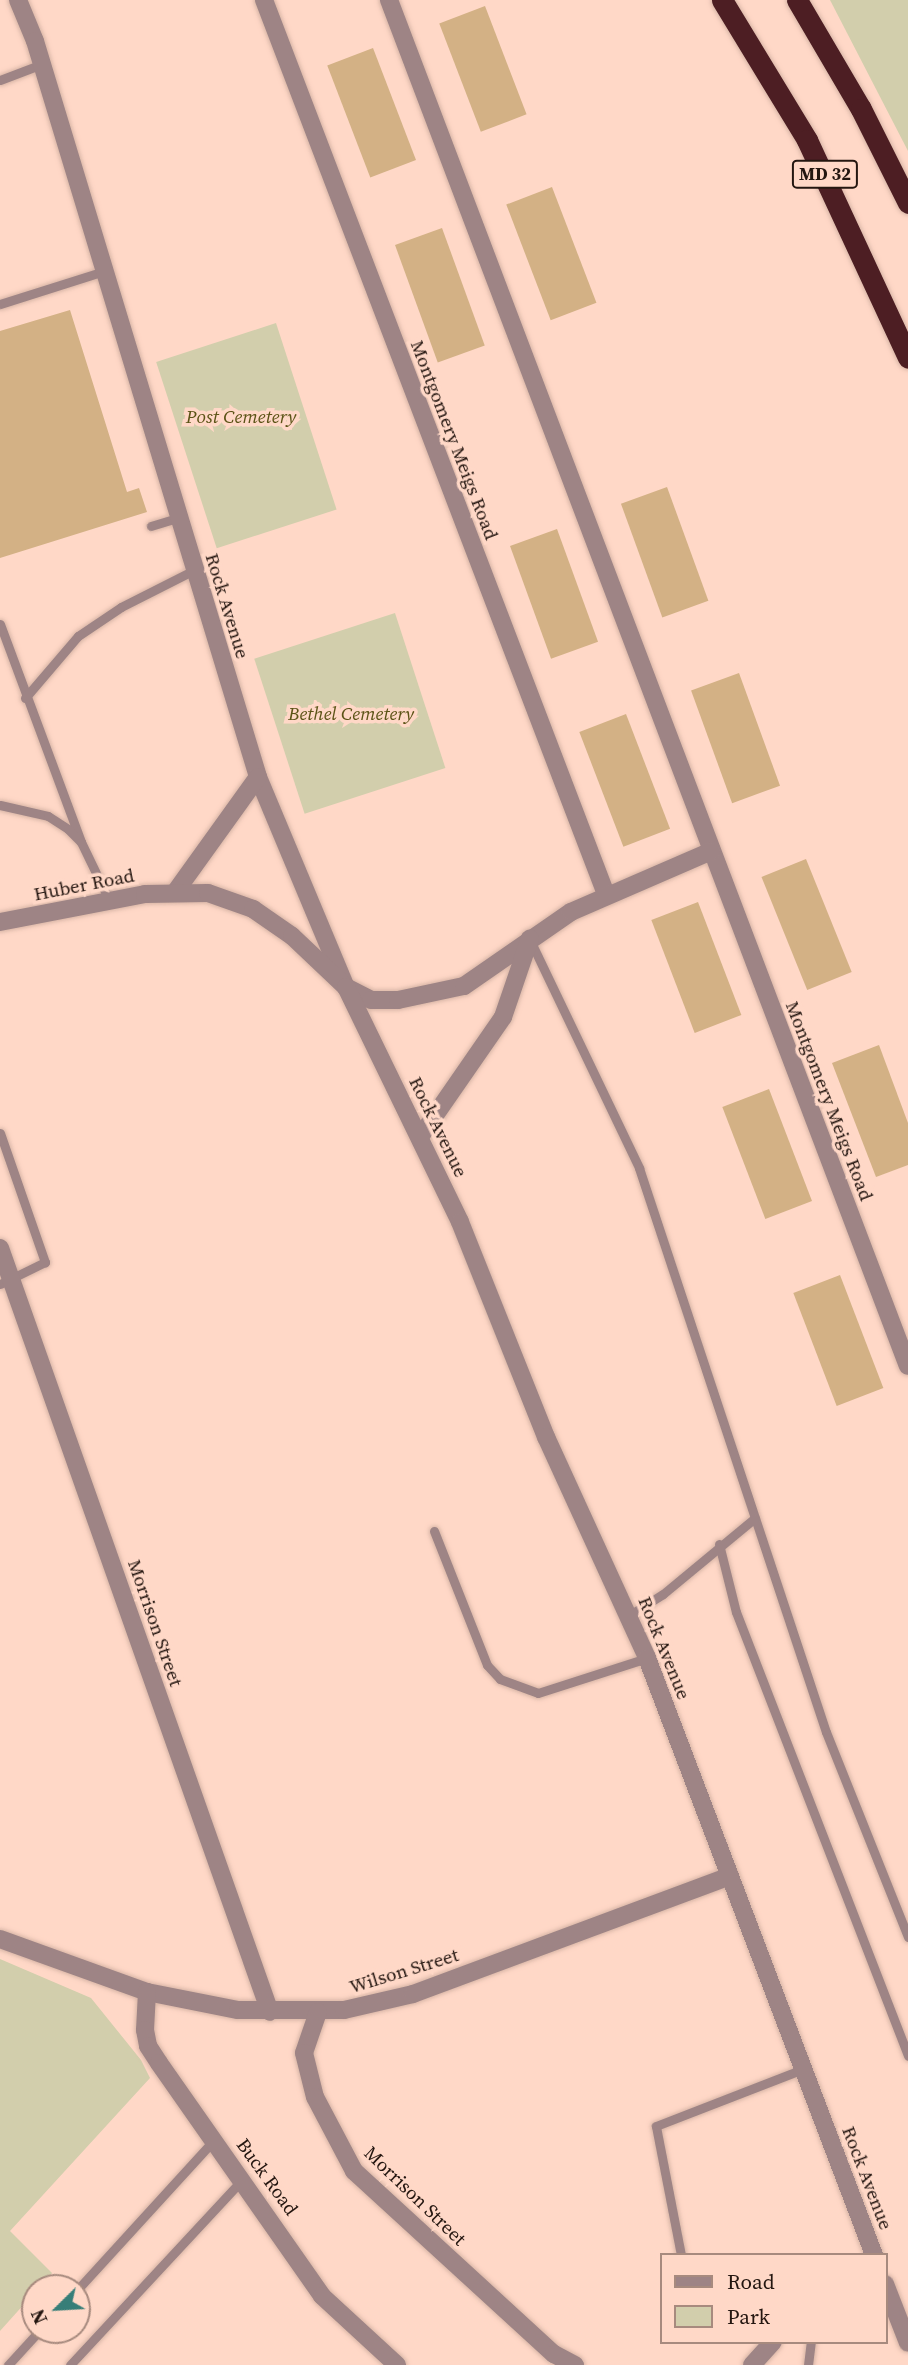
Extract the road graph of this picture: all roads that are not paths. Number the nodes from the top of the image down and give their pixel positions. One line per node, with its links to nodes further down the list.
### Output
1 (18, 0): 6 (street, Rock Avenue)
2 (264, 0): 22 (street, Montgomery Meigs Road)
3 (389, 0): 20 (street, Montgomery Meigs Road)
4 (722, 0): 11 (highway, MD 32)
5 (797, 0): 8 (highway, MD 32)
6 (42, 64): 7 (lane); 9 (street, Rock Avenue)
7 (0, 80)
8 (908, 203)
9 (104, 271): 10 (lane); 12 (street, Rock Avenue)
10 (0, 304)
11 (908, 358)
12 (178, 518): 13 (lane); 14 (street, Rock Avenue)
13 (151, 526)
14 (194, 570): 16 (lane); 17 (street, Rock Avenue)
15 (0, 624): 16 (lane)
16 (25, 698): 19 (lane)
17 (258, 777): 21 (street); 26 (street, Rock Avenue)
18 (0, 805): 19 (lane)
19 (80, 842): 23 (lane)
20 (711, 851): 22 (street); 31 (street, Montgomery Meigs Road)
21 (176, 891): 23 (street, Huber Road); 26 (street, Huber Road)
22 (606, 894): 25 (street)
23 (109, 901): 24 (street, Huber Road)
24 (0, 922)
25 (530, 938): 26 (street); 28 (street); 32 (lane)
26 (346, 987): 28 (street, Rock Avenue)
27 (0, 1133): 30 (lane)
28 (421, 1137): 35 (street, Rock Avenue)
29 (0, 1248): 30 (street, Morrison Street)
30 (6, 1282): 41 (street, Morrison Street)
31 (908, 1366)
32 (755, 1518): 34 (lane); 38 (lane)
33 (434, 1531): 36 (lane)
34 (719, 1544): 35 (lane); 43 (lane)
35 (628, 1616): 36 (street, Rock Avenue)
36 (647, 1658): 37 (street, Rock Avenue)
37 (730, 1876): 42 (street, Wilson Street); 44 (street, Rock Avenue)
38 (908, 1937)
39 (0, 1939): 40 (street, Wilson Street)
40 (147, 1992): 41 (street, Wilson Street); 45 (street, Buck Road)
41 (270, 2012): 42 (street, Wilson Street)
42 (318, 2012): 58 (street, Morrison Street)
43 (908, 2056)
44 (803, 2068): 47 (lane); 48 (street, Rock Avenue)
45 (214, 2140): 46 (street, Buck Road); 49 (lane)
46 (243, 2179): 56 (lane); 57 (street, Buck Road)
47 (681, 2253)
48 (873, 2253)
49 (91, 2275)
50 (887, 2289): 51 (street)
51 (908, 2343)
52 (27, 2344): 55 (lane)
53 (771, 2344): 59 (street)
54 (811, 2344): 60 (lane)
55 (8, 2365)
56 (70, 2365)
57 (397, 2365)
58 (575, 2365)
59 (752, 2365)
60 (808, 2365)

